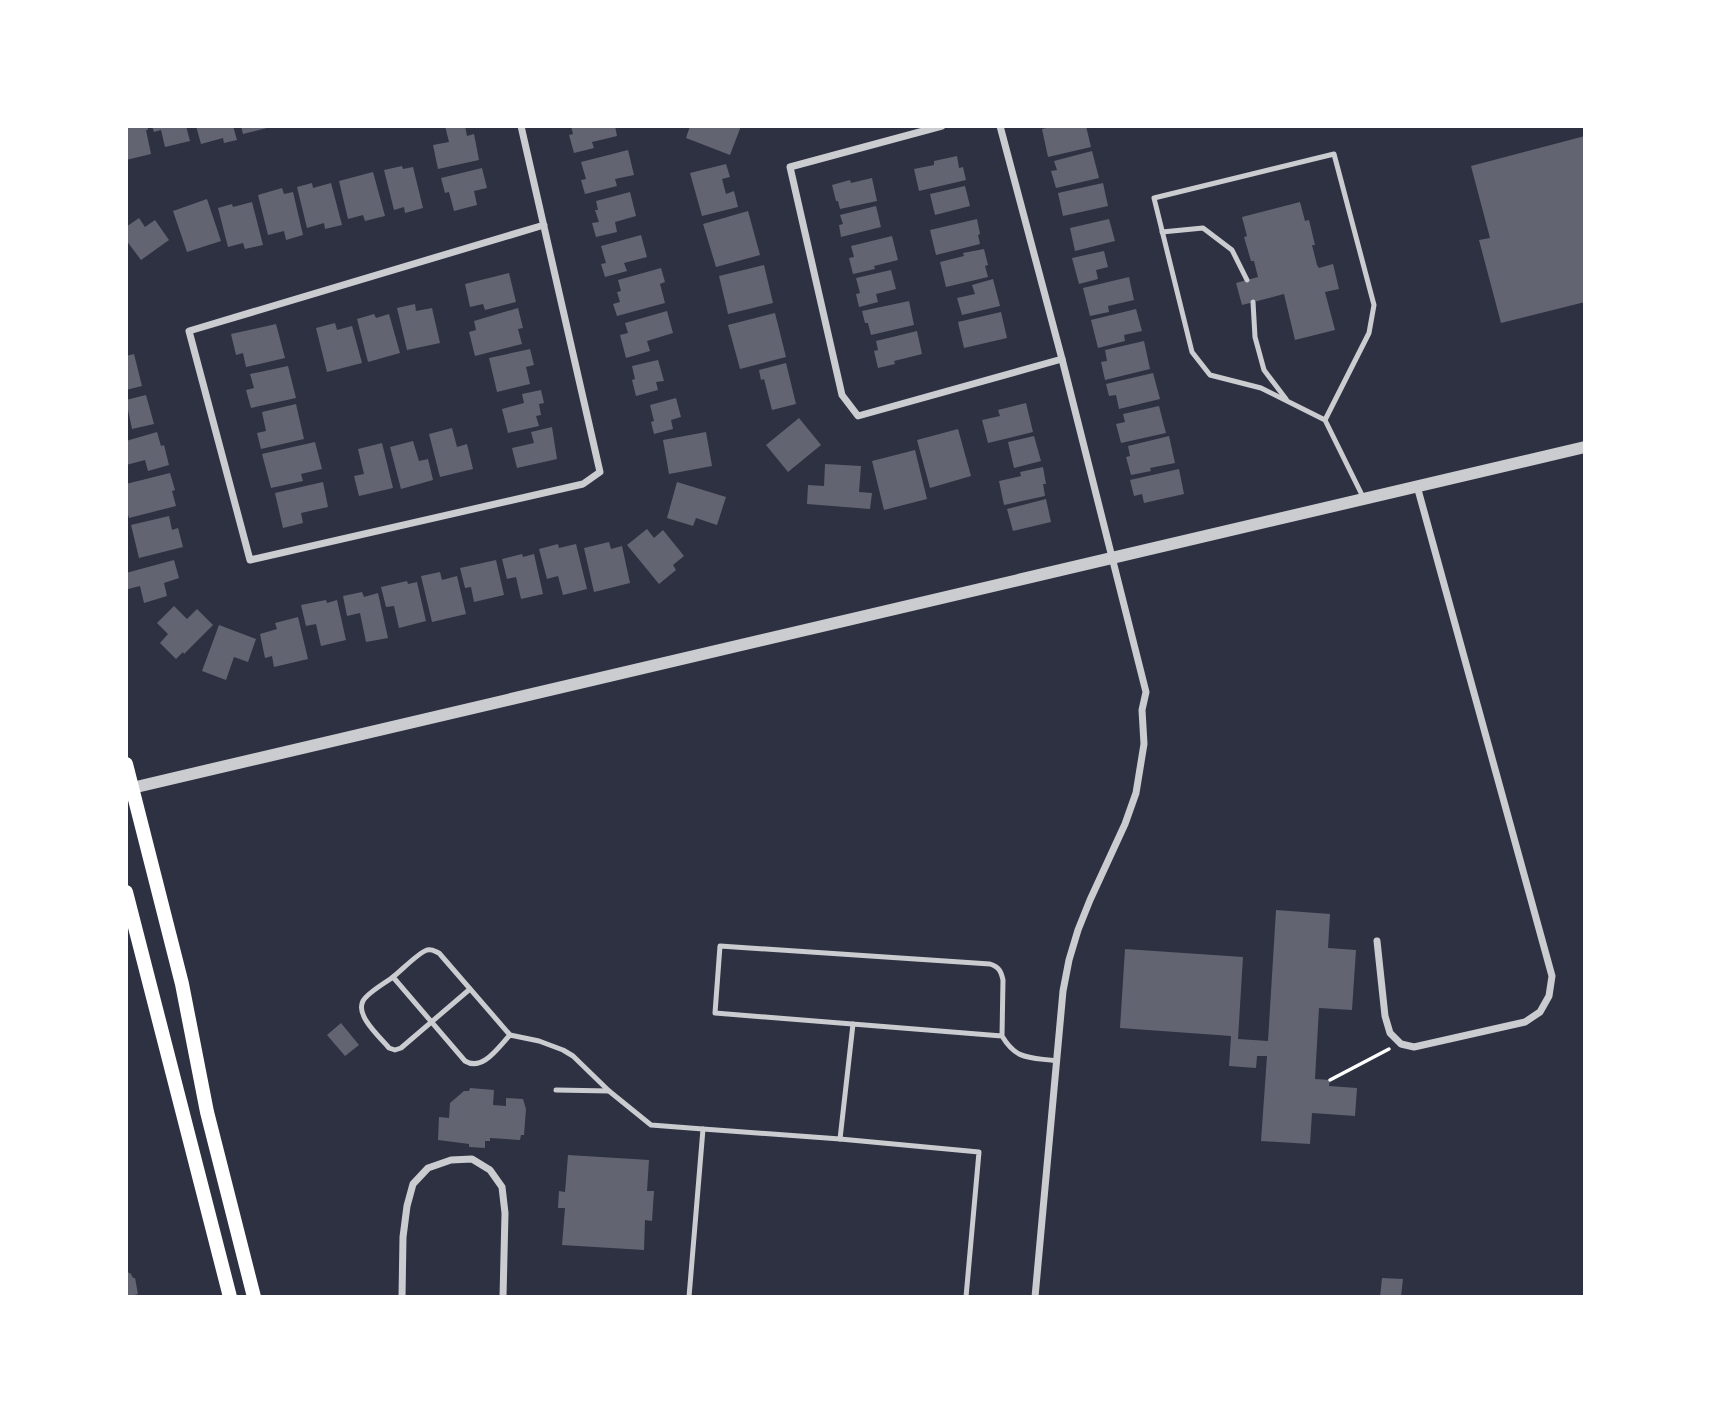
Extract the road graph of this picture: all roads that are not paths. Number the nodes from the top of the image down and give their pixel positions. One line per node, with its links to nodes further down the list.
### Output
1 (521, 126): 4 (street)
2 (942, 126): 8 (street)
3 (1000, 126): 8 (street)
4 (544, 225): 4 (street)
5 (1162, 232): 6 (lane); 9 (lane); 10 (lane)
6 (1247, 280)
7 (1252, 302): 9 (lane)
8 (1062, 359): 14 (street)
9 (1289, 402): 10 (lane)
10 (1325, 419): 13 (lane)
11 (1585, 447): 12 (street)
12 (1417, 486): 13 (street); 18 (street)
13 (1364, 499): 14 (street)
14 (1112, 557): 16 (street); 25 (street)
15 (126, 764): 16 (main road)
16 (129, 788): 31 (main road)
17 (126, 892): 30 (main road)
18 (1377, 941)
19 (393, 977): 20 (lane); 21 (lane); 21 (lane)
20 (470, 989): 21 (lane); 23 (lane)
21 (432, 1022): 23 (lane)
22 (853, 1024): 24 (lane); 24 (lane); 29 (lane)
23 (510, 1035): 27 (lane)
24 (1002, 1036): 25 (lane)
25 (1057, 1061): 36 (street)
26 (556, 1090): 27 (lane)
27 (609, 1091): 28 (lane)
28 (703, 1129): 29 (lane); 34 (lane)
29 (841, 1139): 35 (lane)
30 (230, 1297)
31 (254, 1297)
32 (402, 1297): 33 (street)
33 (503, 1297)
34 (689, 1297)
35 (965, 1297)
36 (1035, 1297)

